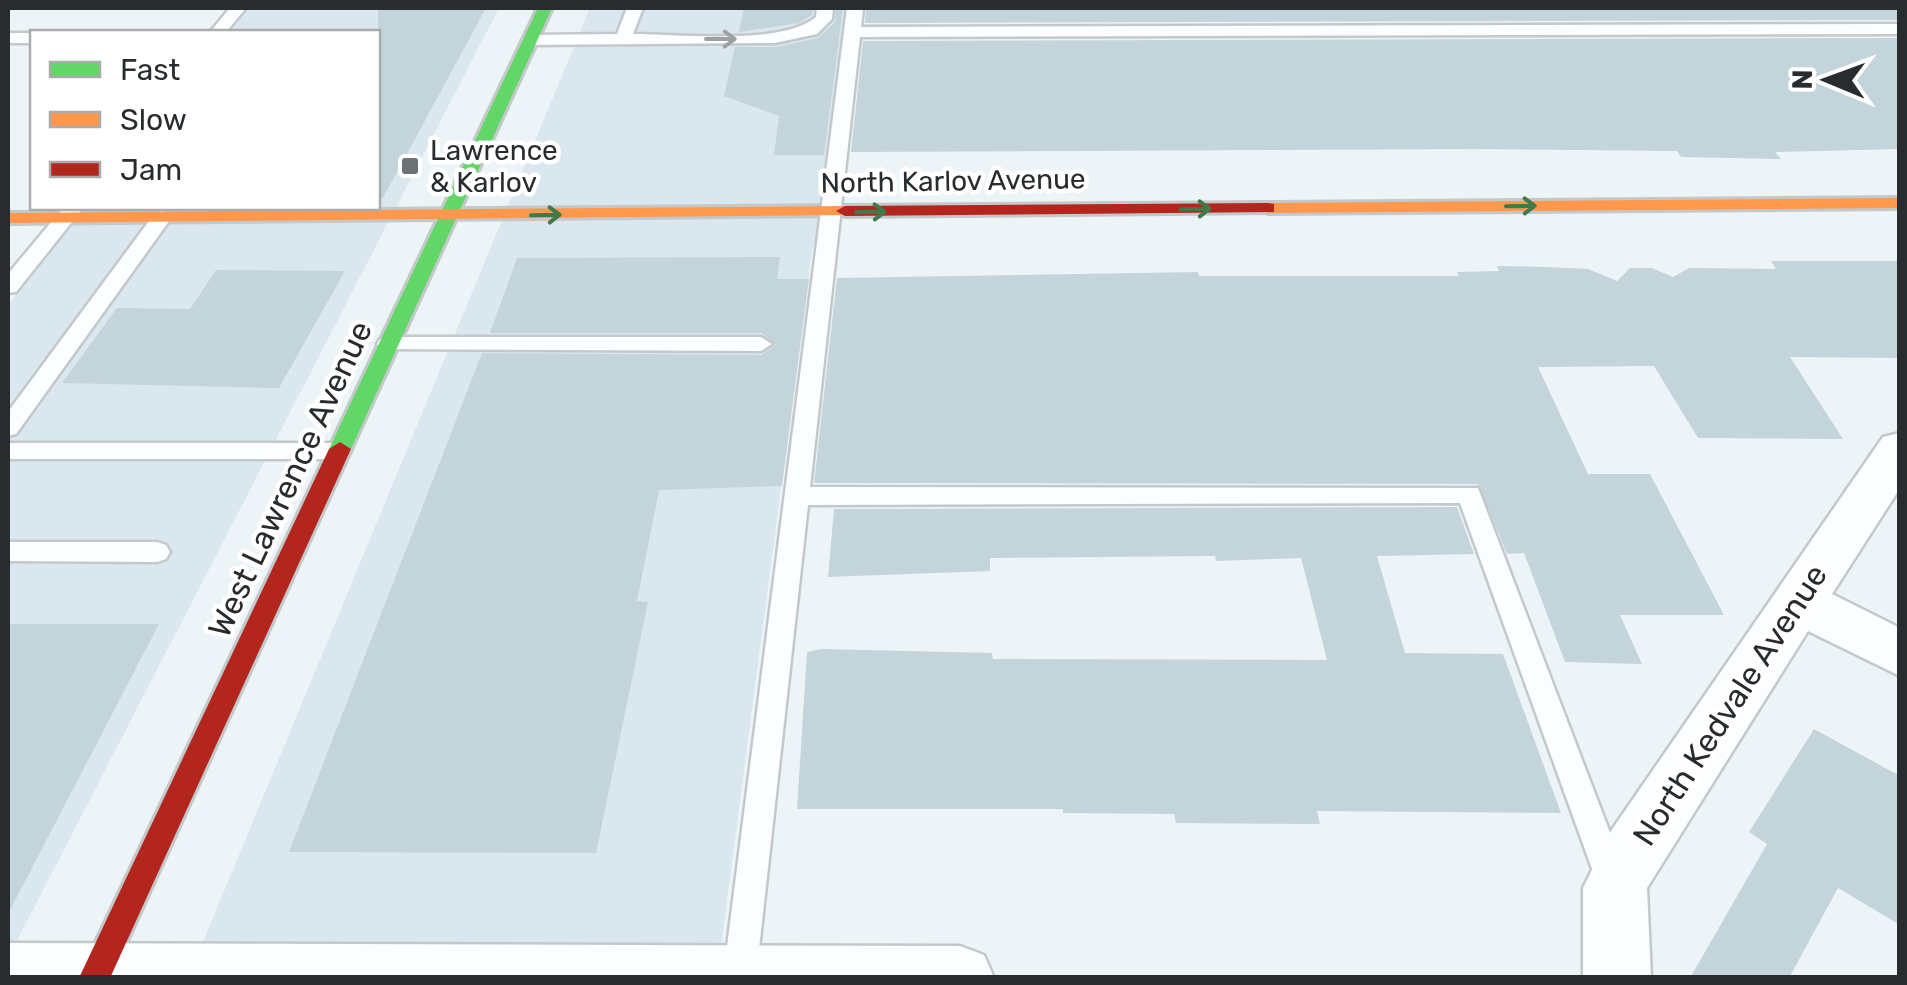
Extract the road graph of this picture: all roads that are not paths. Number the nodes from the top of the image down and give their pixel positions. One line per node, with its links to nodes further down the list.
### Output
1 (238, 8): 7 (lane)
2 (545, 8): 8 (street, West Lawrence Avenue)
3 (635, 8): 9 (lane)
4 (824, 8): 9 (lane, one-way to 4)
5 (854, 20): 6 (lane); 12 (lane)
6 (1900, 29)
7 (220, 30)
8 (530, 40): 9 (lane); 13 (street, West Lawrence Avenue)
9 (623, 40)
10 (1900, 202): 12 (street, North Karlov Avenue, one-way to 10)
11 (69, 212): 14 (street, North Karlov Avenue); 15 (street, North Karlov Avenue); 16 (lane)
12 (830, 212): 13 (street, North Karlov Avenue, one-way to 12); 23 (lane)
13 (448, 216): 14 (street, North Karlov Avenue); 17 (street, West Lawrence Avenue)
14 (162, 217): 19 (lane)
15 (8, 218)
16 (8, 287)
17 (388, 344): 18 (lane); 22 (street, West Lawrence Avenue)
18 (761, 344)
19 (8, 428)
20 (1900, 449): 26 (street, North Kedvale Avenue)
21 (8, 451): 22 (lane)
22 (338, 452): 30 (street, West Lawrence Avenue)
23 (796, 496): 28 (lane); 31 (lane)
24 (8, 552): 25 (lane)
25 (157, 552)
26 (1798, 601): 27 (street); 28 (street, North Kedvale Avenue)
27 (1900, 654)
28 (1615, 888): 33 (street, North Kedvale Avenue)
29 (8, 976): 30 (street)
30 (94, 976): 31 (street)
31 (739, 977): 32 (street)
32 (960, 978)
33 (1617, 978)

